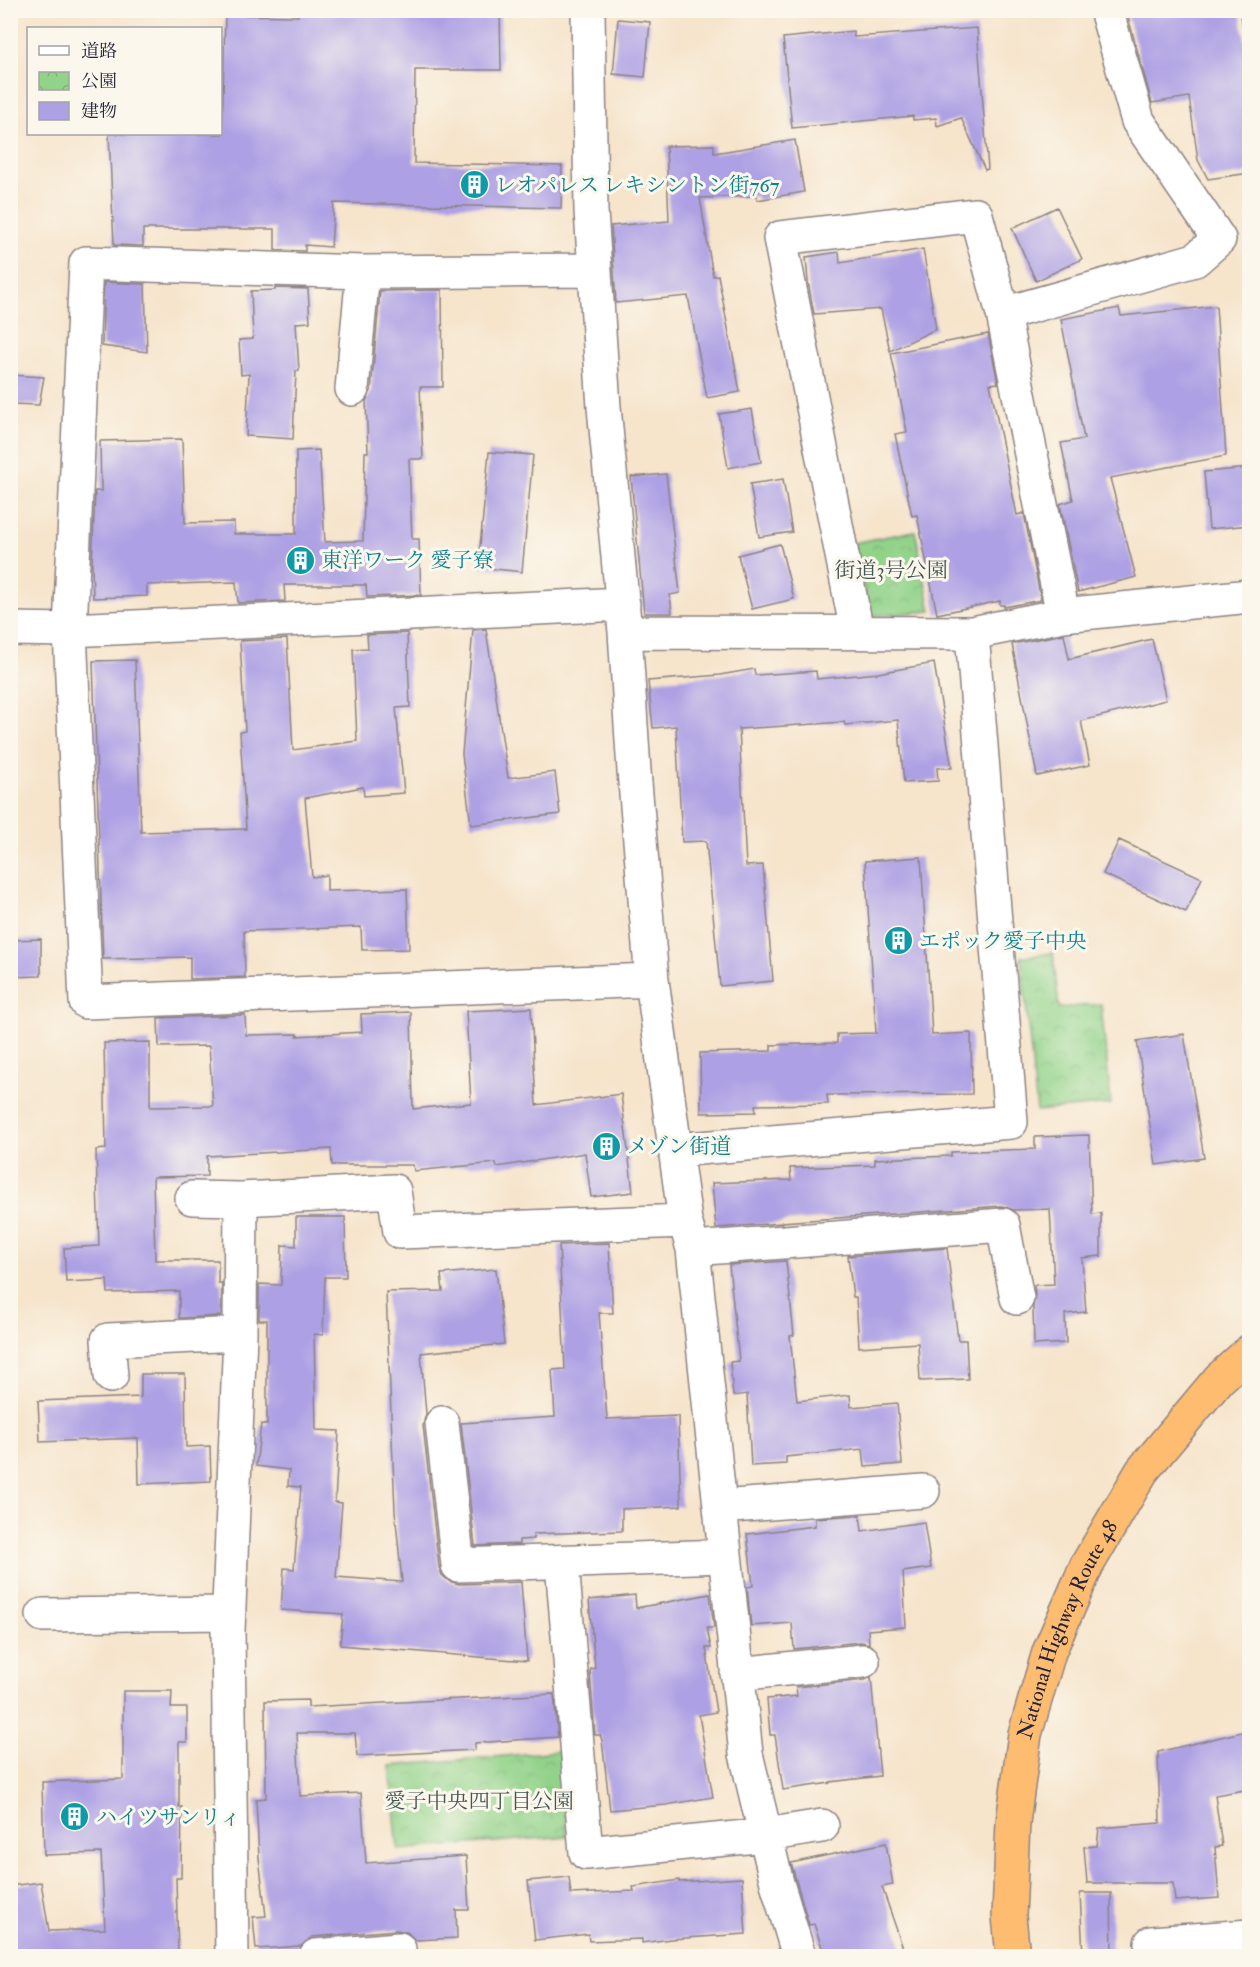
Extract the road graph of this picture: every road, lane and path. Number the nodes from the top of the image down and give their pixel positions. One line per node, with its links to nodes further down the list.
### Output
1 (588, 10): 3 (street)
2 (1107, 13): 5 (street)
3 (594, 270): 4 (street); 9 (street)
4 (363, 272): 6 (street); 11 (street)
5 (1004, 314): 8 (street); 12 (street)
6 (352, 389)
7 (1250, 596): 8 (street)
8 (1063, 615): 13 (street)
9 (624, 618): 11 (street); 12 (street); 14 (street)
10 (10, 629): 11 (street)
11 (70, 630): 14 (street)
12 (857, 632): 13 (street)
13 (972, 633): 15 (street)
14 (652, 980): 15 (street)
15 (675, 1150): 18 (street)
16 (192, 1198): 17 (street)
17 (241, 1199): 18 (street); 20 (street)
18 (689, 1235): 19 (street); 25 (street)
19 (1017, 1298)
20 (240, 1334): 22 (street); 28 (street)
21 (1250, 1351): 40 (highway, National Highway Route 48)
22 (111, 1376)
23 (442, 1423): 27 (street)
24 (923, 1491): 25 (street)
25 (720, 1507): 26 (street)
26 (724, 1556): 27 (street); 31 (street)
27 (562, 1563): 33 (street)
28 (229, 1613): 29 (street); 37 (street)
29 (43, 1615)
30 (863, 1661): 31 (street)
31 (737, 1674): 33 (street)
32 (822, 1826): 33 (street)
33 (766, 1835): 39 (street)
34 (1250, 1936): 35 (street)
35 (1151, 1943)
36 (399, 1949): 38 (street)
37 (232, 1956)
38 (316, 1956)
39 (799, 1956)
40 (1013, 1956)

